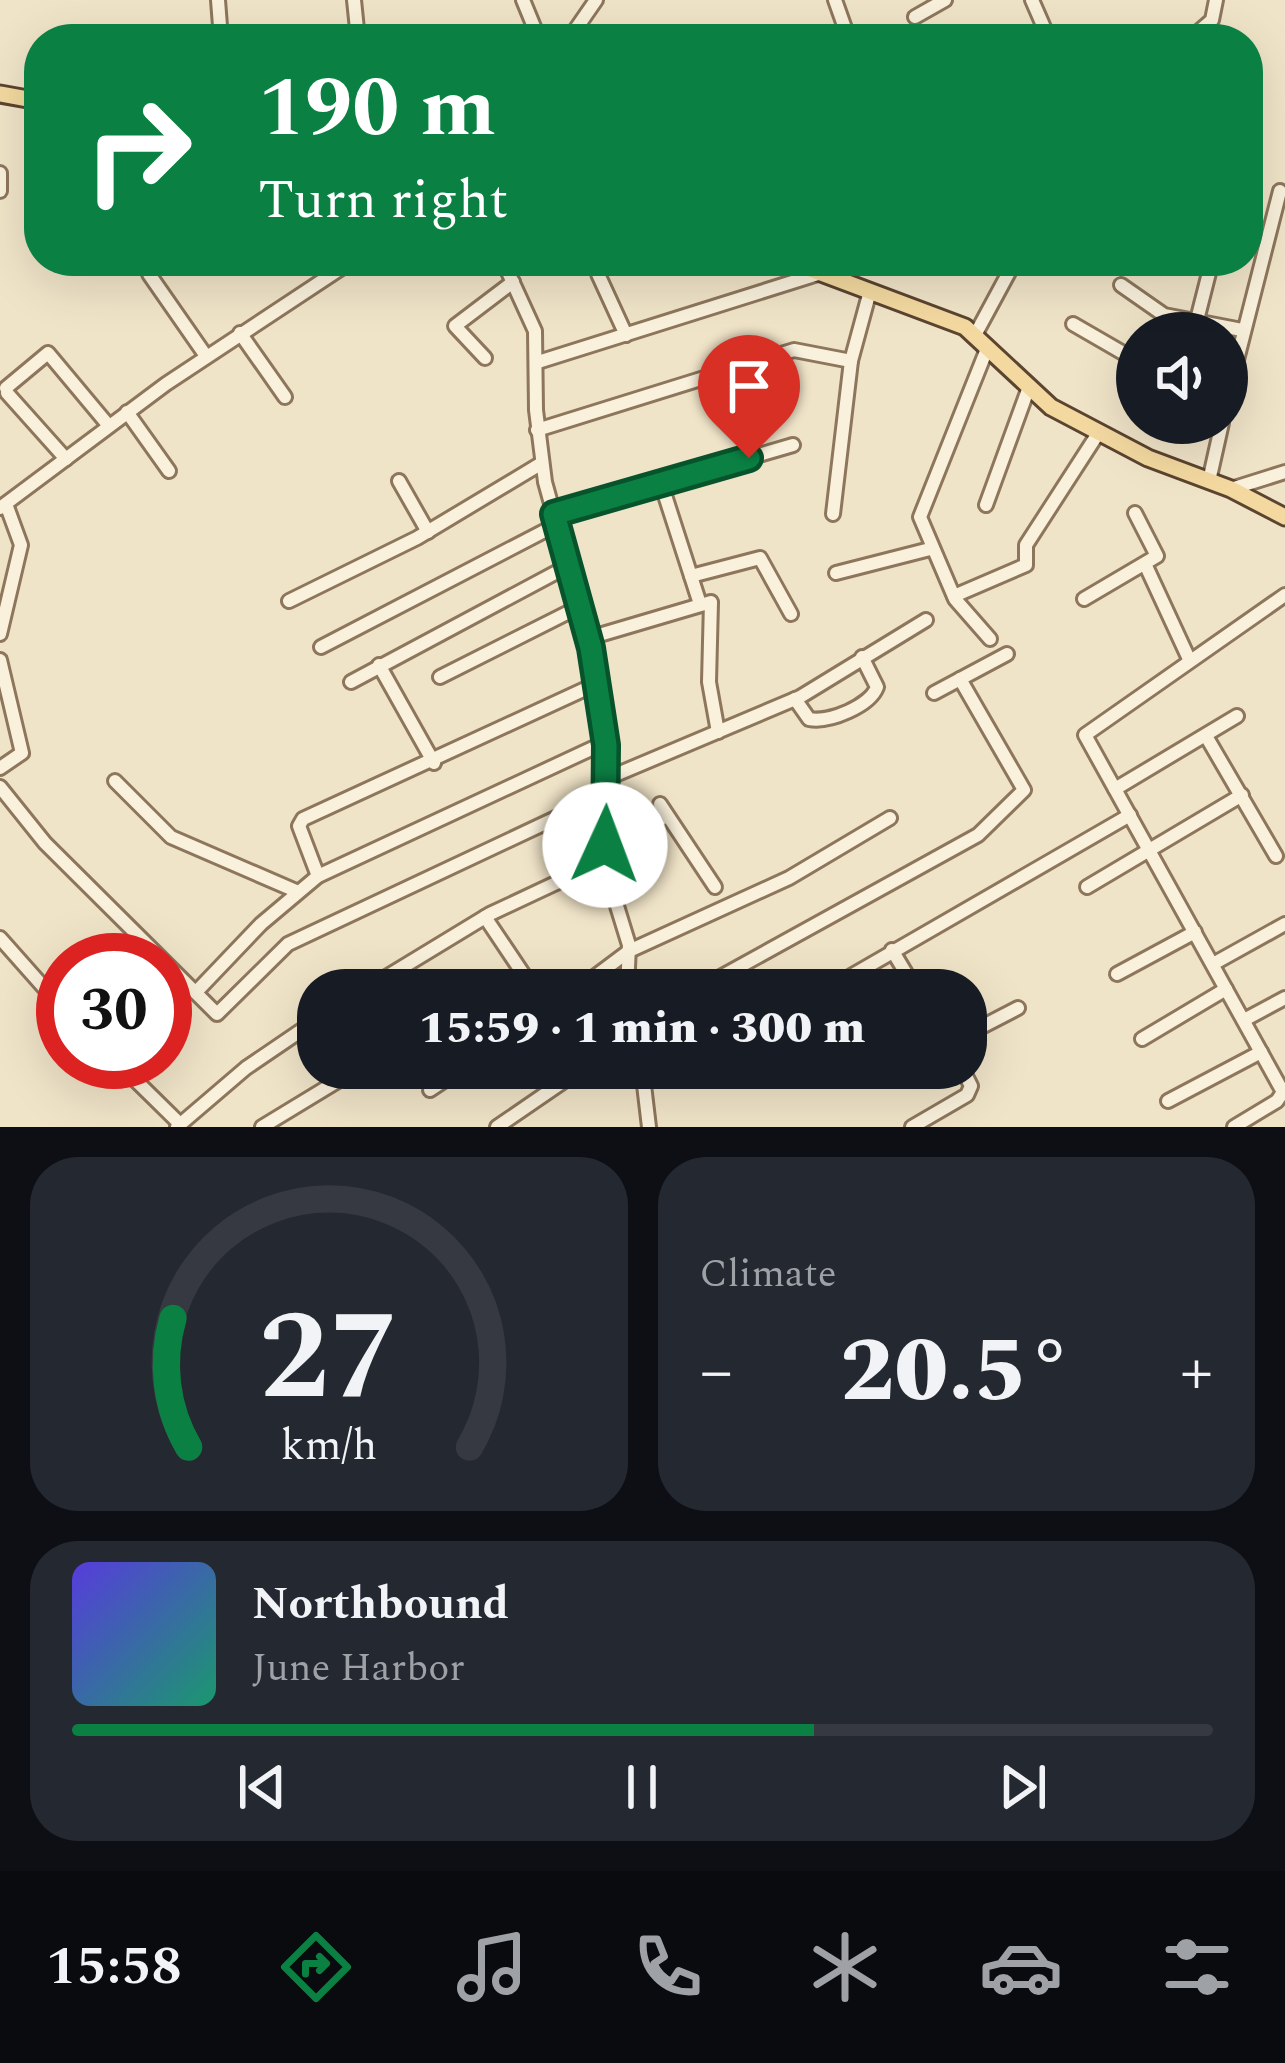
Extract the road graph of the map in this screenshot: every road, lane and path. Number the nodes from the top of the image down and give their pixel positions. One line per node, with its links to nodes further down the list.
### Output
1 (945, 0): 2 (street)
2 (915, 17)
3 (0, 173): 4 (street)
4 (0, 191)
5 (1280, 191): 6 (street)
6 (1263, 253)
7 (150, 276): 27 (street)
8 (329, 276): 23 (street)
9 (510, 276): 16 (street)
10 (599, 276): 24 (street)
11 (787, 276): 24 (street)
12 (834, 276): 18 (main road)
13 (1009, 276): 25 (street)
14 (1208, 276): 20 (street)
15 (1257, 276): 21 (street)
16 (513, 282): 28 (street); 30 (street)
17 (1121, 285): 19 (street)
18 (870, 291): 25 (main road); 29 (street)
19 (1158, 312)
20 (1199, 312)
21 (1247, 312)
22 (1072, 324): 26 (street)
23 (240, 333): 27 (street); 32 (street)
24 (626, 335): 30 (street)
25 (981, 343): 31 (main road); 54 (street)
26 (1116, 349)
27 (206, 356): 33 (street)
28 (485, 358)
29 (851, 361): 35 (street); 50 (street)
30 (538, 362): 35 (street)
31 (1029, 387): 36 (main road); 47 (street)
32 (284, 397)
33 (127, 412): 34 (street); 41 (street)
34 (110, 426): 39 (street); 39 (street)
35 (537, 430): 40 (street)
36 (1099, 432): 44 (main road); 60 (street)
37 (1217, 444): 44 (street)
38 (793, 445): 45 (street)
39 (66, 459): 48 (street)
40 (542, 463): 52 (street); 53 (street)
41 (170, 470)
42 (1285, 472): 46 (street)
43 (399, 481): 53 (street)
44 (1209, 481): 46 (main road)
45 (661, 483): 52 (street); 58 (street)
46 (1231, 489): 51 (main road)
47 (986, 505)
48 (3, 506): 67 (street)
49 (1135, 512): 56 (street)
50 (832, 514)
51 (1285, 517)
52 (555, 520): 55 (street); 70 (street)
53 (428, 532): 62 (street)
54 (930, 549): 57 (street); 60 (street)
55 (570, 565): 64 (street); 75 (street)
56 (1145, 566): 61 (street); 73 (street)
57 (836, 573)
58 (691, 575): 63 (street); 65 (street)
59 (1285, 595): 73 (street)
60 (954, 596): 69 (street)
61 (1084, 599)
62 (289, 601)
63 (700, 604): 68 (street); 83 (street)
64 (581, 605): 68 (street); 76 (street)
65 (790, 614)
66 (926, 620): 72 (street)
67 (0, 634)
68 (589, 638): 79 (street)
69 (990, 639)
70 (321, 647)
71 (1006, 654): 77 (street)
72 (862, 657): 81 (street); 81 (street)
73 (1190, 659): 91 (street)
74 (0, 660): 87 (street)
75 (379, 665): 78 (street); 86 (street)
76 (440, 677)
77 (960, 679): 80 (street); 114 (street)
78 (351, 682)
79 (596, 684): 85 (street); 86 (street)
80 (934, 693)
81 (796, 699): 83 (street)
82 (1238, 716): 84 (street)
83 (718, 733): 88 (street)
84 (1206, 736): 91 (street); 93 (street)
85 (605, 742): 88 (street); 99 (street)
86 (434, 763): 99 (street)
87 (0, 768)
88 (608, 778): 92 (street)
89 (115, 781): 102 (street)
90 (0, 787): 120 (street)
91 (1115, 789): 94 (street)
92 (607, 794): 97 (street); 120 (street)
93 (1242, 795): 96 (street); 98 (street)
94 (1130, 815): 96 (street); 107 (street)
95 (890, 818): 108 (street)
96 (1149, 850): 100 (street); 105 (street)
97 (605, 852): 101 (street); 103 (street); 108 (street)
98 (1276, 856)
99 (317, 876): 102 (street)
100 (1087, 886)
101 (715, 887)
102 (296, 891): 120 (street)
103 (485, 917): 110 (street); 111 (street)
104 (1285, 924): 109 (street)
105 (1195, 932): 109 (street); 117 (street)
106 (0, 938): 118 (street)
107 (892, 950): 115 (street); 116 (street)
108 (628, 951): 112 (street); 113 (street)
109 (1213, 964): 119 (street)
110 (399, 969)
111 (518, 969)
112 (604, 969)
113 (628, 969)
114 (736, 969)
115 (862, 969)
116 (903, 969)
117 (1117, 974)
118 (36, 979)
119 (1226, 988): 123 (street); 126 (street)
120 (198, 991)
121 (1285, 998): 123 (street)
122 (1018, 1008): 124 (street)
123 (1244, 1020): 127 (street)
124 (987, 1024)
125 (297, 1033): 137 (street)
126 (1142, 1039)
127 (1261, 1052): 128 (street); 134 (street)
128 (1282, 1082): 135 (street)
129 (143, 1089): 137 (street)
130 (324, 1089): 138 (street)
131 (552, 1089): 139 (street)
132 (644, 1089): 140 (street)
133 (970, 1089): 141 (street)
134 (1168, 1101)
135 (1277, 1101): 136 (street); 142 (street)
136 (1285, 1118)
137 (178, 1126)
138 (262, 1127)
139 (497, 1127)
140 (649, 1127)
141 (912, 1127)
142 (1234, 1127)

